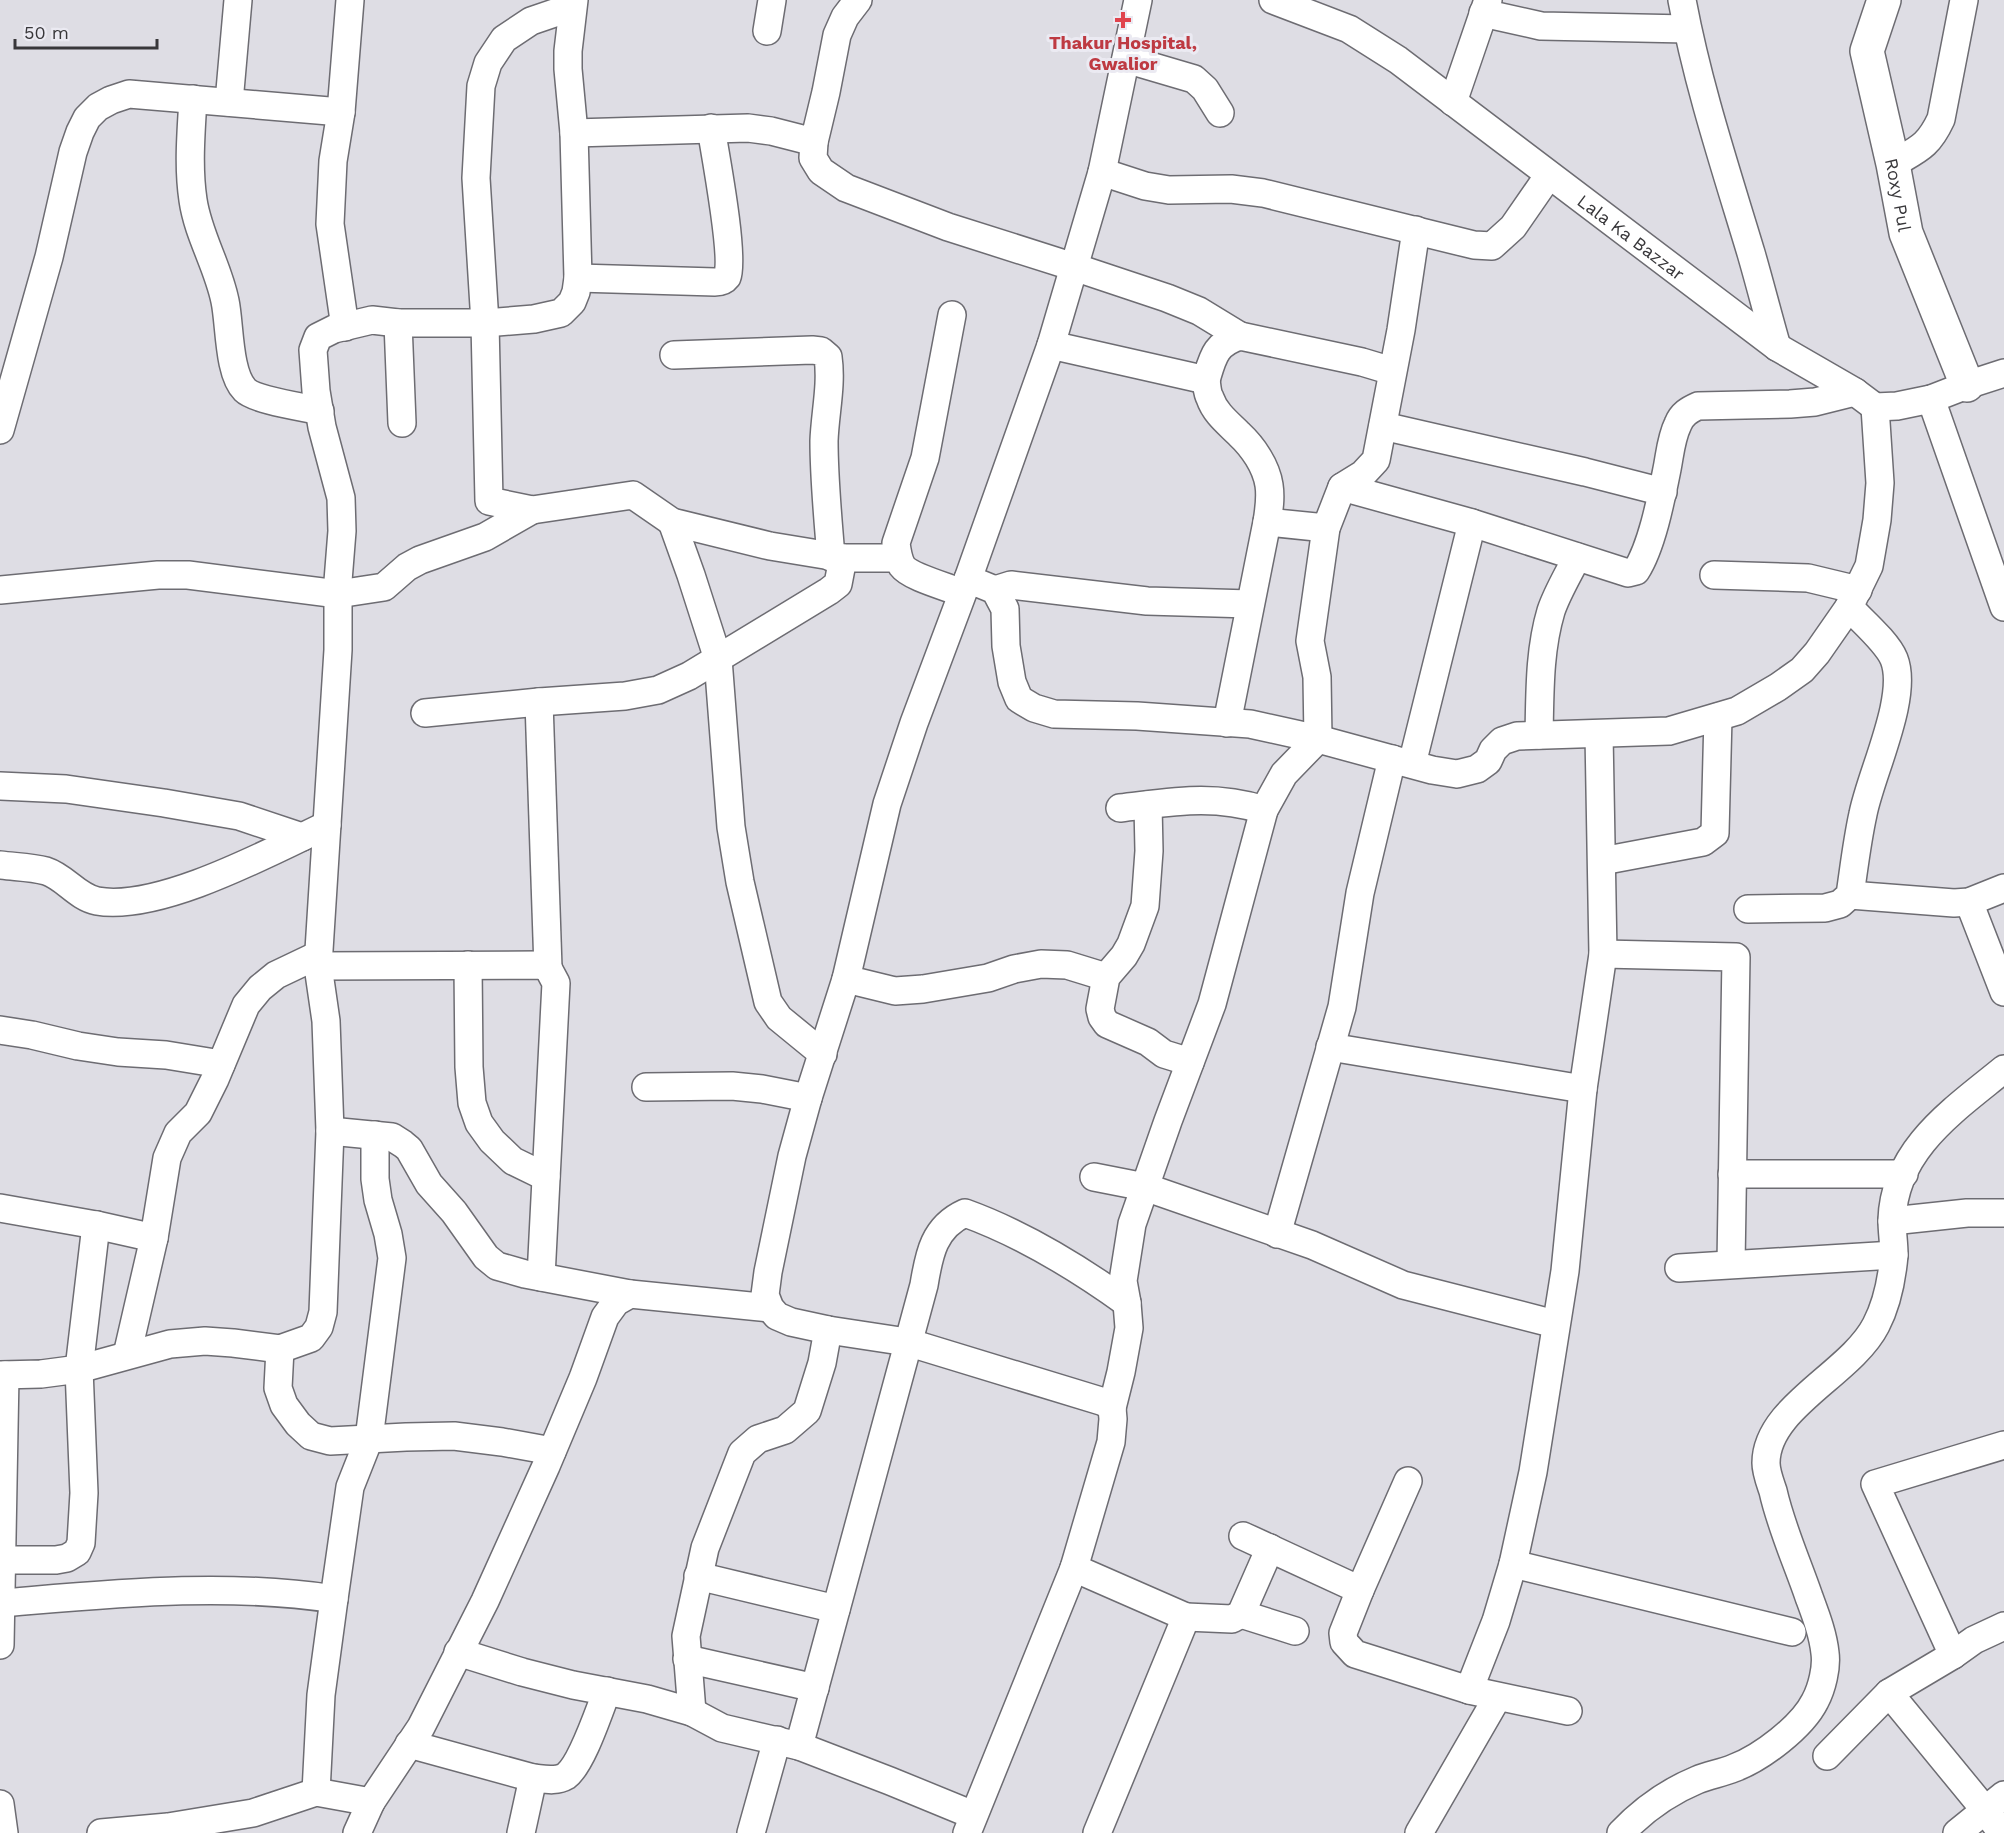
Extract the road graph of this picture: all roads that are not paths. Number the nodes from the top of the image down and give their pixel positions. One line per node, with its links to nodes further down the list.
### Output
1 (238, 0): 16 (street)
2 (350, 0): 18 (street)
3 (772, 0): 13 (street)
4 (858, 0): 22 (street)
5 (1138, 0): 14 (street)
6 (1273, 0): 17 (street, Lala Ka Bazzar)
7 (1682, 0): 12 (street)
8 (1884, 0): 23 (main road, Roxy Pul)
9 (1964, 0): 23 (street)
10 (573, 4): 21 (street); 31 (street)
11 (1485, 7): 12 (street); 17 (street)
12 (1687, 29): 35 (street)
13 (767, 31)
14 (1126, 59): 19 (street); 24 (street)
15 (193, 99): 16 (street); 43 (street); 46 (street)
16 (229, 102): 18 (street)
17 (1453, 102): 25 (street, Lala Ka Bazzar)
18 (341, 112): 32 (street)
19 (1220, 113)
20 (711, 128): 21 (street); 22 (street); 28 (street)
21 (574, 133): 28 (street)
22 (814, 142): 27 (street)
23 (1893, 164): 40 (main road, Roxy Pul)
24 (1102, 172): 26 (street); 27 (street)
25 (1549, 175): 26 (street); 35 (street, Lala Ka Bazzar)
26 (1416, 230): 37 (street)
27 (1074, 267): 33 (street); 34 (street)
28 (578, 278): 31 (street)
29 (952, 315): 56 (street)
30 (398, 323): 31 (street); 32 (street); 44 (street)
31 (485, 323): 49 (street)
32 (345, 327): 43 (street)
33 (1240, 336): 37 (street); 39 (street)
34 (1051, 345): 39 (street); 58 (street)
35 (1777, 347): 41 (street, Lala Ka Bazzar)
36 (674, 355): 55 (street)
37 (1392, 371): 45 (street)
38 (2004, 373): 40 (street)
39 (1206, 380): 51 (street)
40 (1967, 385): 42 (street)
41 (1865, 399): 42 (street); 48 (street); 62 (street)
42 (1931, 399): 64 (street)
43 (320, 411): 61 (street)
44 (402, 423)
45 (1383, 426): 47 (street); 48 (street)
46 (0, 430)
47 (1342, 487): 52 (street); 53 (street)
48 (1663, 492): 54 (street)
49 (532, 510): 50 (street); 61 (street)
50 (672, 522): 55 (street); 65 (street)
51 (1267, 522): 53 (street); 63 (street)
52 (1472, 523): 54 (street); 73 (street)
53 (1326, 528): 72 (street)
54 (1577, 557): 71 (street)
55 (837, 558): 56 (street); 65 (street)
56 (898, 558): 58 (street)
57 (1714, 575): 62 (street)
58 (965, 586): 60 (street); 91 (street)
59 (0, 590): 61 (street)
60 (995, 590): 63 (street); 69 (street)
61 (338, 594): 78 (street)
62 (1853, 599): 68 (street); 83 (street)
63 (1251, 604): 69 (street)
64 (2004, 607)
65 (718, 659): 66 (street); 95 (street)
66 (539, 702): 67 (street); 89 (street)
67 (425, 713)
68 (1718, 717): 70 (street); 80 (street)
69 (1227, 723): 72 (street)
70 (1599, 734): 71 (street); 80 (street)
71 (1539, 735): 73 (street)
72 (1318, 739): 73 (street); 77 (street)
73 (1402, 762): 94 (street)
74 (0, 786): 79 (street)
75 (1148, 805): 76 (street); 77 (street); 90 (street)
76 (1120, 808)
77 (1264, 810): 96 (street)
78 (327, 825): 79 (street); 87 (street)
79 (302, 837): 81 (street)
80 (1602, 861): 86 (street)
81 (0, 865)
82 (2004, 888): 84 (street)
83 (1850, 896): 84 (street); 85 (street)
84 (1969, 902): 92 (street)
85 (1748, 909)
86 (1603, 954): 100 (street); 104 (street)
87 (318, 960): 88 (street); 97 (street); 102 (street)
88 (468, 965): 89 (street); 106 (street)
89 (548, 968): 106 (street)
90 (1106, 976): 91 (street); 96 (street)
91 (846, 979): 95 (street)
92 (2004, 992)
93 (0, 1030): 97 (street)
94 (1330, 1047): 100 (street); 113 (street)
95 (823, 1054): 101 (street)
96 (1190, 1062): 108 (street)
97 (221, 1064): 114 (street)
98 (2004, 1069): 105 (street)
99 (646, 1087): 101 (street)
100 (1583, 1089): 122 (street)
101 (808, 1098): 121 (street)
102 (330, 1131): 103 (street); 125 (street)
103 (375, 1135): 118 (street); 130 (street)
104 (1732, 1174): 105 (street); 116 (street)
105 (1904, 1174): 111 (street)
106 (546, 1177): 118 (street)
107 (1094, 1177): 108 (street)
108 (1145, 1187): 113 (street); 120 (street)
109 (0, 1208): 112 (street)
110 (2004, 1213): 111 (street)
111 (1892, 1221): 115 (street)
112 (96, 1225): 114 (street); 127 (street)
113 (1277, 1234): 122 (street)
114 (154, 1238): 126 (street)
115 (1894, 1255): 116 (street); 176 (street)
116 (1731, 1264): 117 (street)
117 (1679, 1268)
118 (541, 1277): 119 (street)
119 (630, 1294): 121 (street); 132 (street)
120 (1127, 1303): 124 (street); 129 (street)
121 (770, 1308): 123 (street)
122 (1555, 1324): 137 (street)
123 (828, 1330): 124 (street); 139 (street)
124 (907, 1342): 129 (street); 143 (street)
125 (280, 1350): 126 (street); 130 (street)
126 (127, 1355): 127 (street)
127 (79, 1369): 128 (street); 136 (street)
128 (3, 1375): 136 (street)
129 (1112, 1408): 138 (street)
130 (369, 1439): 132 (street); 141 (street)
131 (2004, 1445): 151 (street)
132 (552, 1451): 150 (street)
133 (1408, 1481): 140 (street)
134 (1243, 1536): 135 (street)
135 (1270, 1548): 140 (street); 144 (street)
136 (1, 1552): 142 (street)
137 (1513, 1564): 147 (street); 154 (street)
138 (1074, 1568): 145 (street); 168 (street)
139 (698, 1576): 143 (street); 152 (street)
140 (1360, 1590): 154 (street)
141 (334, 1599): 142 (street); 164 (street)
142 (1, 1603): 149 (street)
143 (836, 1609): 153 (street)
144 (1241, 1614): 145 (street); 146 (street)
145 (1186, 1617): 174 (street)
146 (1295, 1631)
147 (1792, 1632)
148 (2000, 1635): 151 (street)
149 (0, 1645)
150 (458, 1652): 155 (street); 161 (street)
151 (1953, 1655): 156 (street)
152 (687, 1659): 153 (street); 159 (street)
153 (815, 1688): 160 (street)
154 (1468, 1690): 157 (street)
155 (607, 1691): 159 (street); 163 (street)
156 (1889, 1693): 162 (street); 166 (street)
157 (1497, 1698): 158 (street); 175 (street)
158 (1568, 1711)
159 (692, 1712): 160 (street)
160 (788, 1743): 168 (street); 173 (street)
161 (409, 1744): 163 (street); 165 (street)
162 (1827, 1756)
163 (533, 1778): 172 (street)
164 (316, 1792): 165 (street); 170 (street)
165 (371, 1802): 171 (street)
166 (1995, 1802): 177 (street); 178 (street)
167 (0, 1804): 169 (street)
168 (970, 1824)
169 (4, 1833)
170 (101, 1833)
171 (357, 1833)
172 (521, 1833)
173 (751, 1833)
174 (1097, 1833)
175 (1419, 1833)
176 (1621, 1833)
177 (1958, 1833)
178 (2002, 1833)

